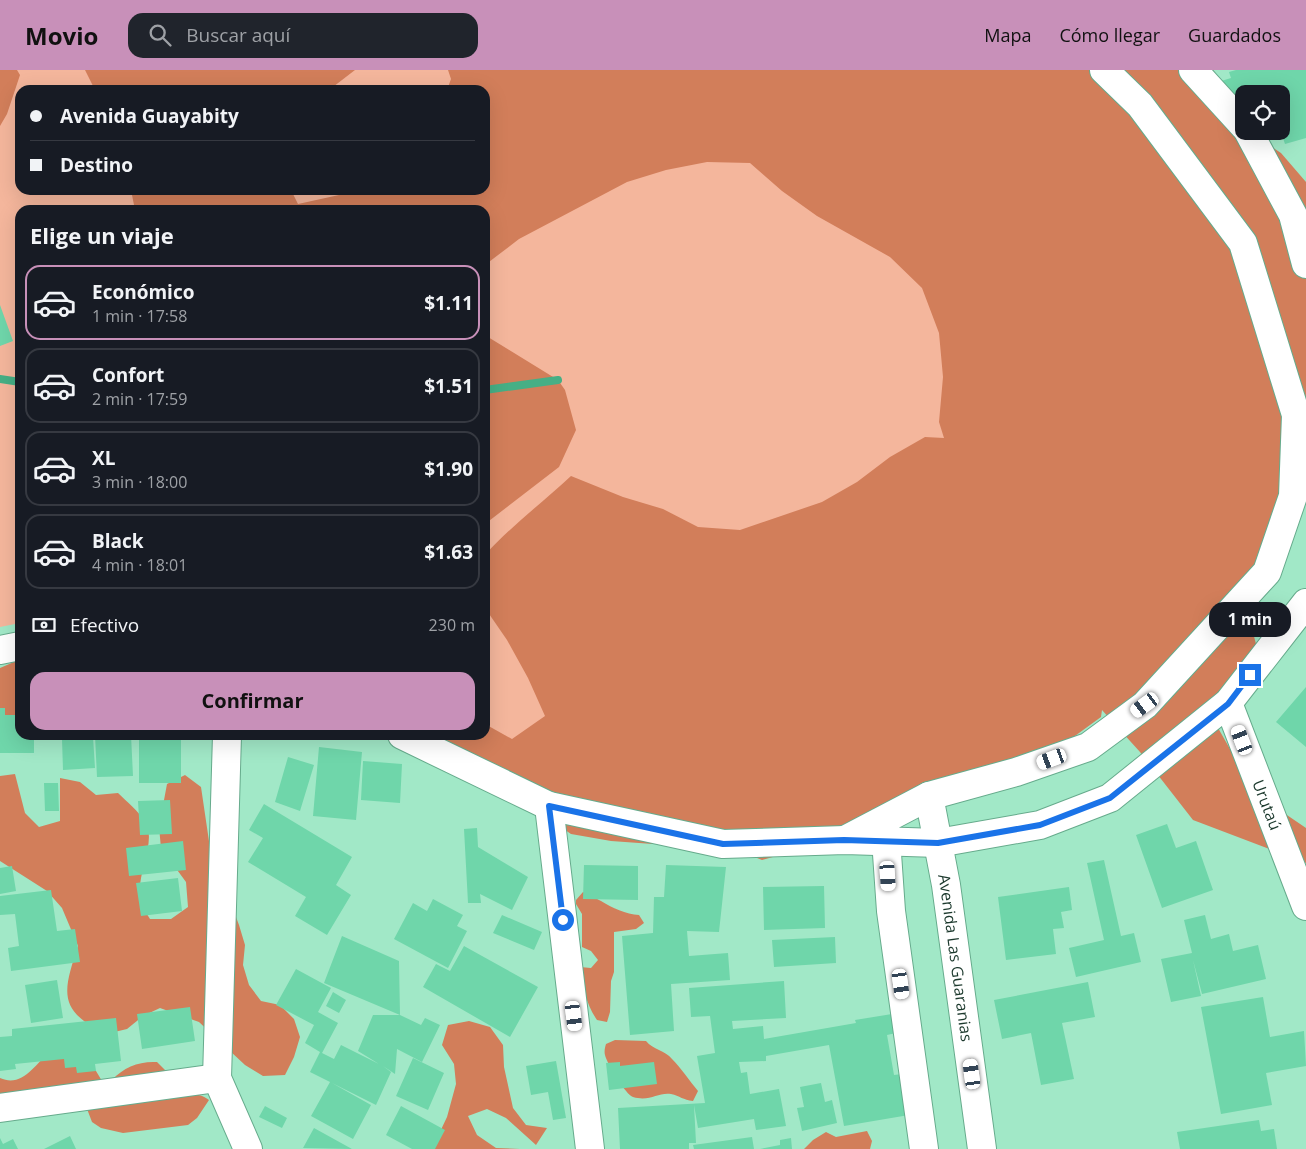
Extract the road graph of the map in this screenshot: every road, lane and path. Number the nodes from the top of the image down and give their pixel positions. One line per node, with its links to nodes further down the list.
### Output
1 (1104, 70): 13 (street)
2 (1194, 70): 3 (street)
3 (1235, 116)
4 (1254, 140): 5 (street)
5 (1300, 214): 6 (street)
6 (1306, 264)
7 (1306, 603): 10 (street)
8 (15, 647): 9 (street)
9 (0, 650)
10 (1228, 704): 16 (street); 17 (street, Urutaú)
11 (227, 740): 18 (street)
12 (412, 740): 14 (street)
13 (929, 796): 15 (street); 16 (street, Avenida Las Guaranias)
14 (549, 806): 15 (street); 21 (street)
15 (885, 831): 16 (street); 22 (street)
16 (938, 843): 23 (street, Avenida Las Guaranias)
17 (1306, 906)
18 (217, 1078): 19 (street); 20 (street)
19 (0, 1108)
20 (248, 1149)
21 (590, 1149)
22 (924, 1149)
23 (982, 1149)

